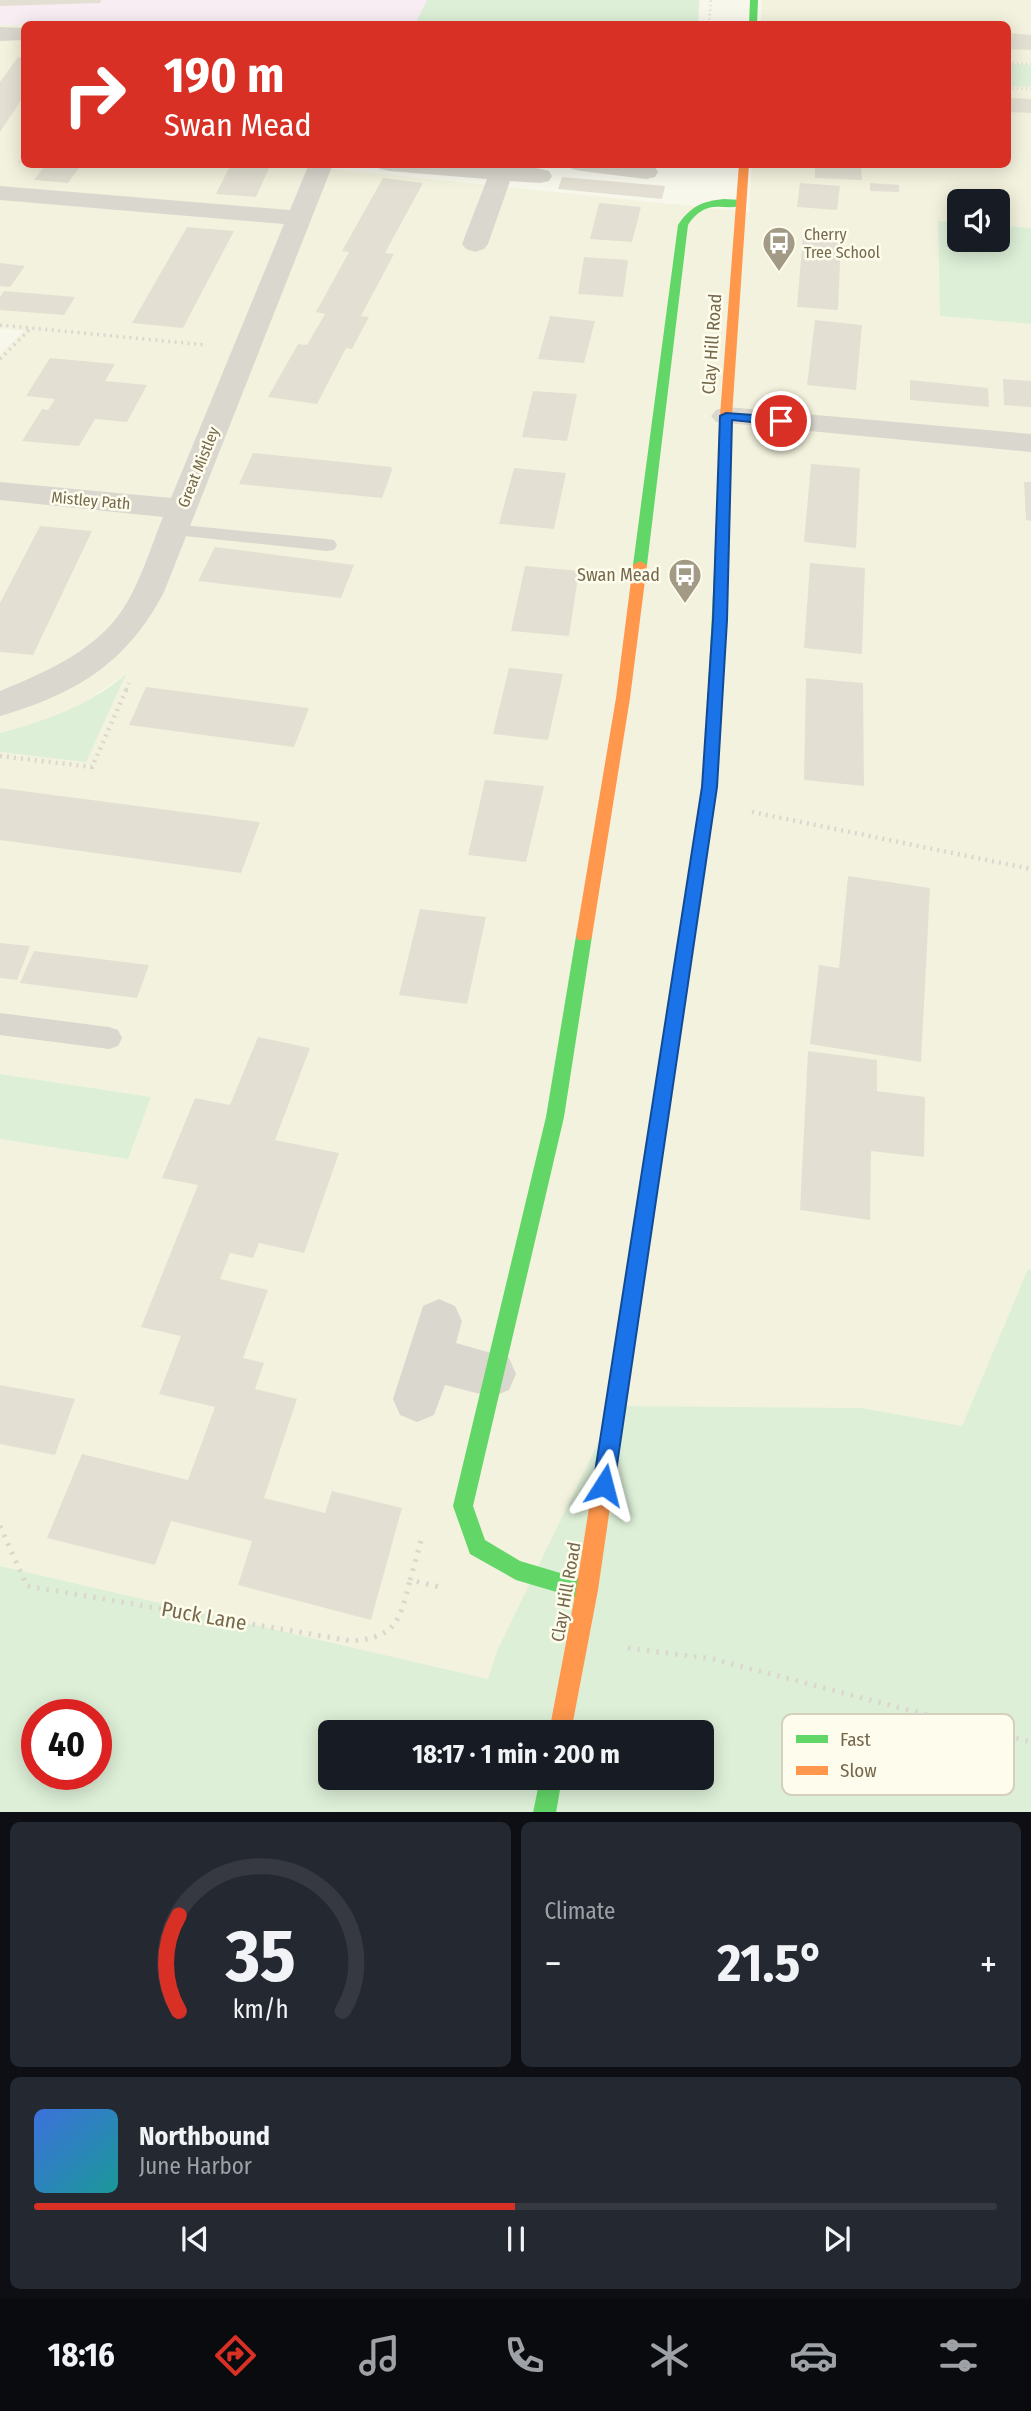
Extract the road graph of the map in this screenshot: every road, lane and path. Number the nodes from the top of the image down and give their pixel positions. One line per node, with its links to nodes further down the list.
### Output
1 (711, 0): 3 (path)
2 (754, 0): 4 (street)
3 (709, 21)
4 (752, 21)
5 (0, 34): 6 (street)
6 (21, 34)
7 (1011, 63): 8 (path)
8 (1031, 64)
9 (1011, 88): 10 (path)
10 (1031, 89)
11 (320, 168): 20 (street, Great Mistley)
12 (439, 168): 16 (street)
13 (614, 168): 15 (street)
14 (744, 168): 19 (street, Clay Hill Road)
15 (646, 172)
16 (501, 173): 17 (street); 21 (street)
17 (540, 176)
18 (0, 193): 20 (street)
19 (742, 203): 26 (street, Clay Hill Road); 39 (street)
20 (301, 218): 29 (street, Great Mistley)
21 (475, 244)
22 (0, 325): 23 (path)
23 (31, 328): 24 (path); 25 (path)
24 (214, 346)
25 (0, 359)
26 (726, 416): 27 (street); 42 (street, Clay Hill Road)
27 (1031, 443)
28 (0, 491): 29 (street, Mistley Path)
29 (177, 519): 30 (lane); 32 (street, Great Mistley)
30 (327, 545)
31 (130, 681): 33 (path)
32 (0, 704)
33 (0, 756)
34 (747, 811): 35 (path)
35 (1031, 869)
36 (0, 1024): 37 (lane)
37 (108, 1038)
38 (428, 1360): 39 (street)
39 (492, 1374): 42 (street)
40 (0, 1526): 41 (path, Puck Lane)
41 (410, 1580)
42 (587, 1590): 44 (street, Clay Hill Road)
43 (632, 1635): 45 (path)
44 (578, 1640): 45 (path); 47 (street, Clay Hill Road)
45 (629, 1648): 46 (path)
46 (924, 1714)
47 (562, 1720)
48 (1014, 1738): 49 (path)
49 (1031, 1742)
50 (549, 1790): 51 (street)
51 (544, 1812)

